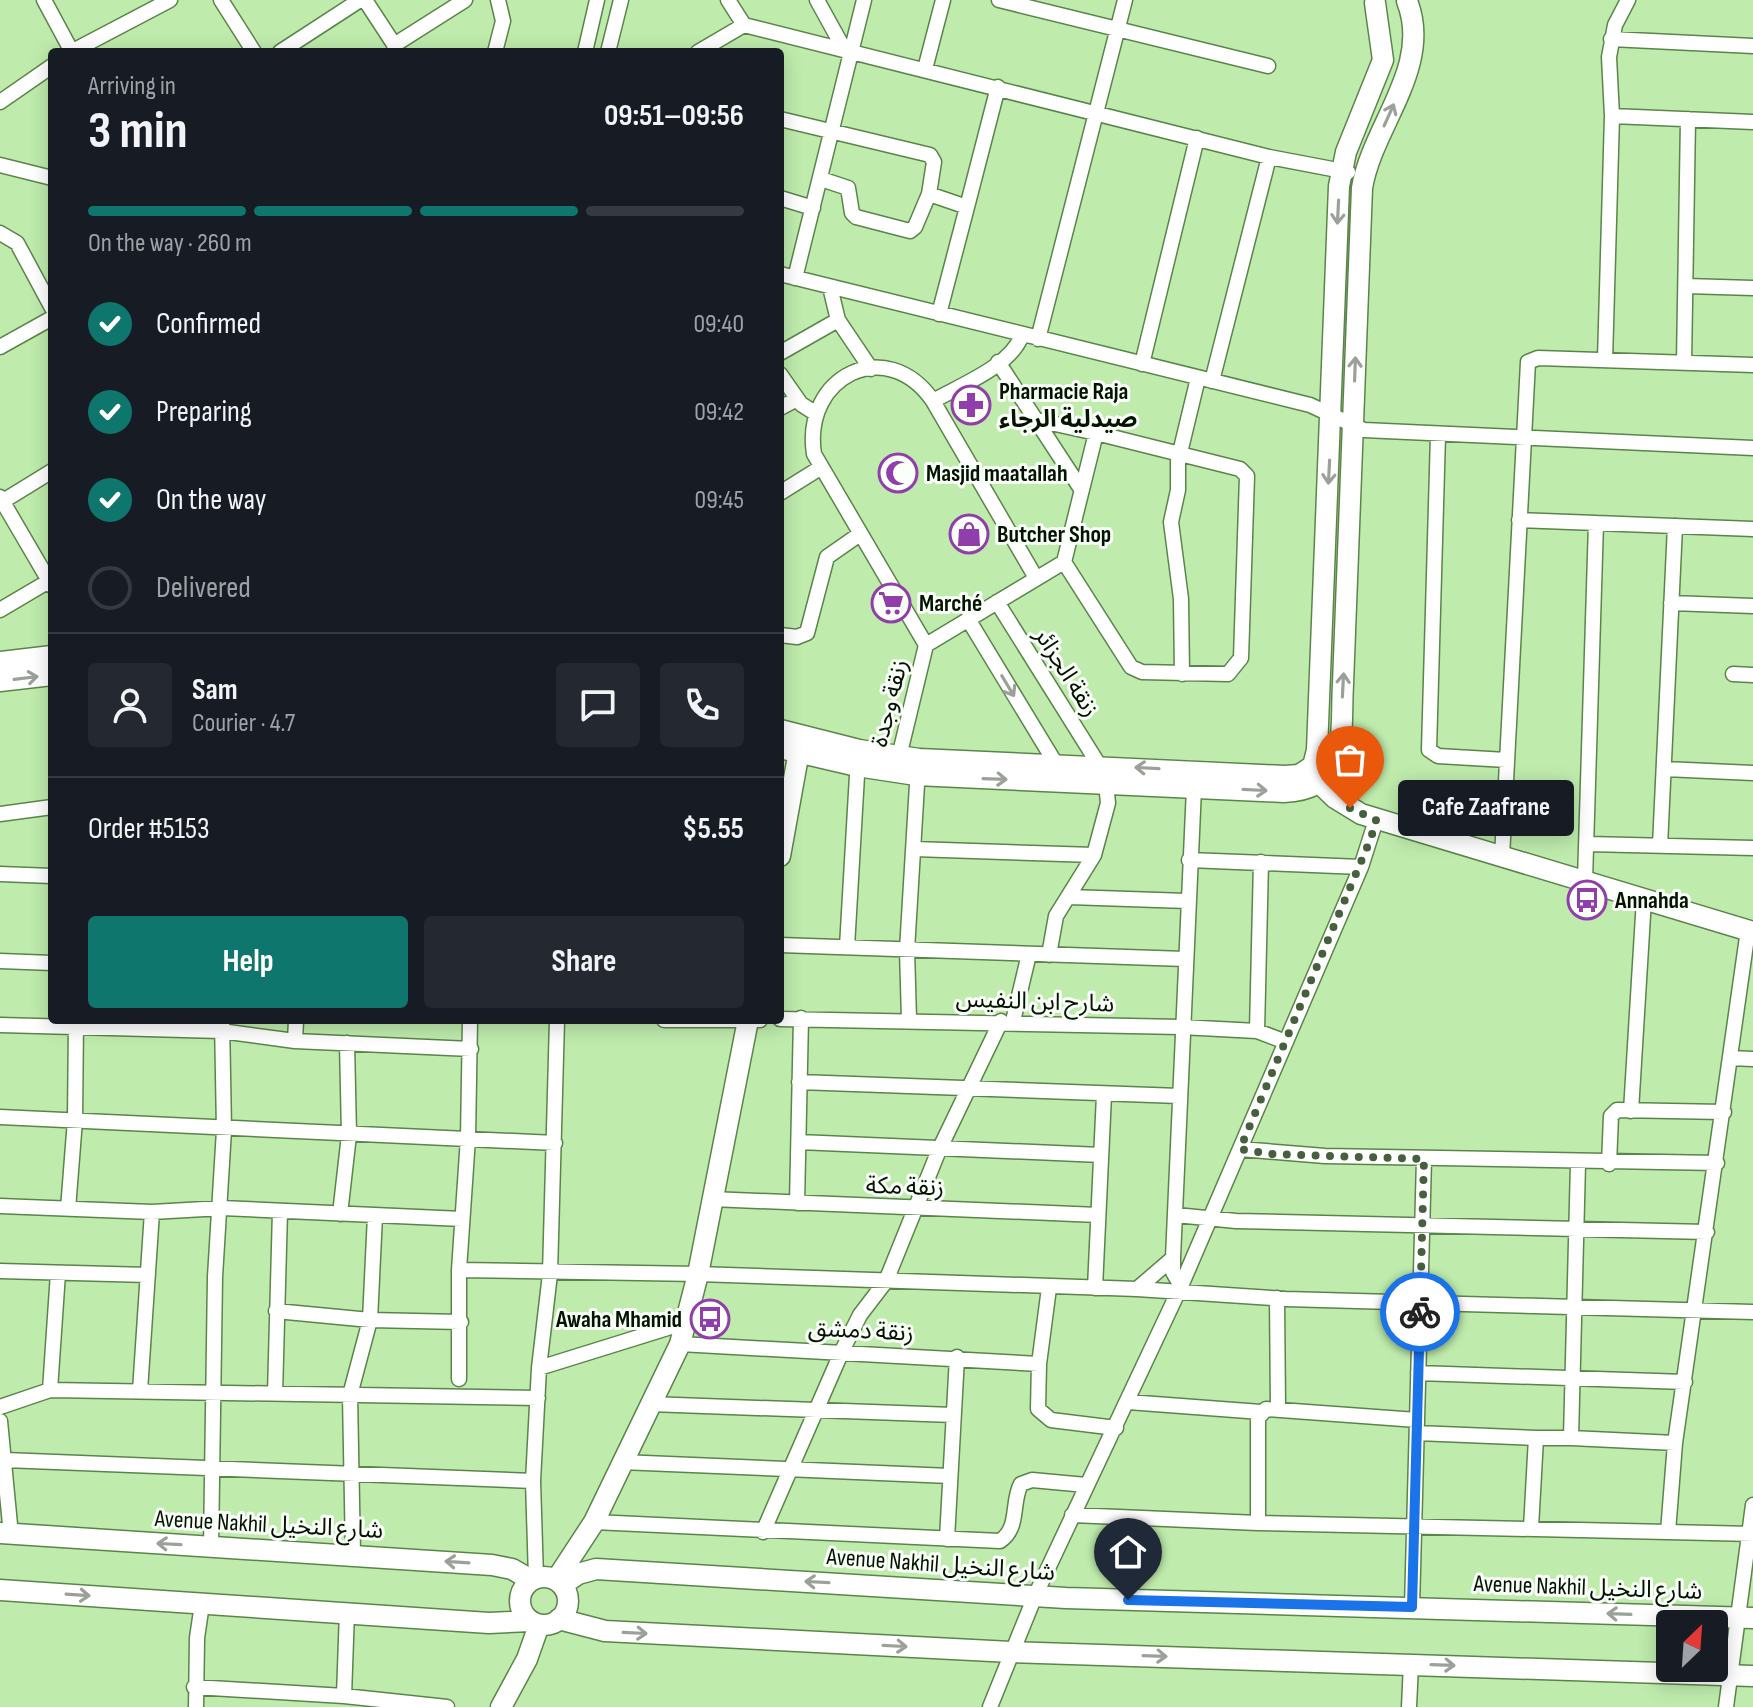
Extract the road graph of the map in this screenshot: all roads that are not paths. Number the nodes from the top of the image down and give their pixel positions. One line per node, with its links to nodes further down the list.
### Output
1 (44, 0): 23 (street)
2 (170, 0): 24 (street)
3 (221, 0): 25 (street)
4 (363, 0): 26 (street); 27 (street)
5 (465, 0): 28 (street)
6 (498, 0): 29 (street)
7 (599, 0): 18 (street); 30 (street)
8 (621, 0): 18 (street)
9 (728, 0): 19 (street)
10 (817, 0): 33 (street)
11 (864, 0): 33 (street)
12 (943, 0): 36 (street)
13 (999, 0): 20 (street)
14 (1125, 0): 20 (street)
15 (1628, 0): 21 (street)
16 (1408, 1): 17 (street); 49 (street, one-way to 16)
17 (1372, 2): 48 (street)
18 (617, 17): 31 (street)
19 (744, 25): 32 (street); 33 (street)
20 (1118, 30): 34 (street); 39 (street)
21 (1611, 39): 22 (street); 40 (street)
22 (1753, 46)
23 (70, 48)
24 (80, 48)
25 (251, 48)
26 (286, 48)
27 (396, 48)
28 (398, 48)
29 (496, 48)
30 (586, 48)
31 (609, 48)
32 (705, 48)
33 (847, 50): 36 (street); 44 (street)
34 (1268, 66)
35 (48, 69): 38 (street)
36 (925, 69): 37 (street)
37 (998, 87): 39 (street); 54 (street)
38 (0, 102)
39 (1098, 113): 45 (street); 66 (street)
40 (1612, 116): 41 (street); 69 (street)
41 (1688, 119): 43 (street); 58 (street)
42 (784, 120): 44 (street)
43 (1753, 122)
44 (832, 132): 51 (street); 52 (street)
45 (1197, 138): 46 (street); 72 (street)
46 (1269, 157): 48 (street); 76 (street)
47 (0, 165): 50 (street)
48 (1341, 170): 49 (street); 81 (street, one-way to 81)
49 (1364, 174): 83 (street, one-way to 49)
50 (48, 177)
51 (821, 179): 52 (street); 55 (street)
52 (929, 194): 54 (street)
53 (784, 199): 55 (street)
54 (967, 207): 62 (street)
55 (813, 208): 57 (street)
56 (0, 233): 61 (street)
57 (787, 276): 59 (street)
58 (1686, 286): 60 (street); 71 (street)
59 (830, 287): 62 (street); 64 (street)
60 (1753, 288)
61 (48, 301)
62 (939, 314): 65 (street)
63 (48, 320): 67 (street)
64 (838, 320): 68 (street); 74 (street)
65 (1022, 335): 66 (street); 70 (street)
66 (1038, 339): 72 (street)
67 (0, 347)
68 (784, 351)
69 (1605, 360): 71 (street); 86 (street)
70 (998, 362): 78 (street); 82 (street)
71 (1684, 363): 73 (street)
72 (1142, 364): 76 (street)
73 (1753, 365)
74 (871, 369): 78 (street); 80 (street)
75 (784, 380): 77 (street)
76 (1205, 380): 81 (street); 88 (street)
77 (797, 399): 79 (street); 80 (street)
78 (933, 401): 100 (street)
79 (784, 406)
80 (815, 413): 89 (street)
81 (1332, 414): 83 (street); 125 (street, one-way to 125)
82 (1037, 420): 84 (street); 91 (street)
83 (1354, 426): 85 (street); 125 (street, one-way to 83)
84 (1096, 433): 88 (street); 91 (street)
85 (1438, 435): 86 (street); 119 (street)
86 (1523, 437): 87 (street); 94 (street)
87 (1753, 448)
88 (1180, 453): 112 (street); 112 (street)
89 (820, 468): 92 (street); 98 (street)
90 (48, 473): 93 (street)
91 (1081, 489): 99 (street)
92 (784, 490)
93 (1, 501): 101 (street)
94 (1519, 520): 95 (street); 119 (street)
95 (1596, 523): 96 (street); 131 (street)
96 (1675, 526): 97 (street); 104 (street)
97 (1753, 529)
98 (860, 534): 108 (street); 109 (street)
99 (1064, 562): 100 (street); 112 (street)
100 (1036, 578): 103 (street)
101 (48, 581)
102 (48, 585): 106 (street)
103 (997, 602): 107 (street); 124 (street, زنقة الجزائر)
104 (1671, 603): 105 (street); 121 (street)
105 (1753, 606)
106 (0, 610)
107 (968, 619): 109 (street); 122 (street, one-way to 122)
108 (784, 635)
109 (926, 645): 120 (street, زنقة وجدة)
110 (48, 656): 111 (street)
111 (0, 662)
112 (1182, 674)
113 (1733, 674): 115 (street)
114 (48, 675): 116 (street, one-way to 114)
115 (1753, 675)
116 (0, 681)
117 (793, 746): 118 (street); 130 (street)
118 (858, 758): 120 (street); 148 (street)
119 (1506, 760): 136 (street)
120 (907, 766): 122 (street); 134 (street, زنقة وجدة)
121 (1665, 769): 123 (street); 132 (street)
122 (1061, 773): 124 (street)
123 (1753, 773)
124 (1103, 774): 125 (street, one-way to 124); 126 (street); 135 (street)
125 (1314, 778): 126 (street, one-way to 125); 129 (street)
126 (1194, 788): 137 (street)
127 (48, 808): 128 (street)
128 (0, 814)
129 (1376, 820): 136 (street); 139 (street)
130 (784, 822)
131 (1588, 844): 132 (street); 142 (street)
132 (1660, 846): 133 (street)
133 (1753, 848)
134 (914, 849): 135 (street); 149 (street, زنقة وجدة)
135 (1094, 855): 143 (street)
136 (1502, 857): 142 (street)
137 (1189, 860): 138 (street); 145 (street)
138 (1261, 862): 139 (street); 167 (street)
139 (1361, 867): 169 (street)
140 (0, 874): 141 (street)
141 (48, 876)
142 (1585, 880): 144 (street)
143 (1069, 897): 145 (street); 151 (street)
144 (1644, 899): 146 (street); 178 (street)
145 (1187, 901): 152 (street)
146 (1750, 931): 172 (street)
147 (784, 945): 148 (street)
148 (847, 947): 149 (street)
149 (907, 950): 150 (street); 157 (street, زنقة وجدة)
150 (1029, 954): 151 (street); 158 (street)
151 (1049, 955): 152 (street)
152 (1185, 959): 166 (street)
153 (0, 961): 154 (street)
154 (48, 963)
155 (801, 1018): 156 (street, شارح ابن النفيس); 157 (street, شارح ابن النفيس); 174 (street)
156 (784, 1019)
157 (909, 1019): 158 (street, شارح ابن النفيس)
158 (1007, 1021): 166 (street, شارح ابن النفيس); 175 (street)
159 (76, 1024): 164 (street); 165 (street); 181 (street)
160 (296, 1024): 168 (street)
161 (470, 1024): 171 (street)
162 (557, 1024): 186 (street)
163 (747, 1024): 194 (street)
164 (0, 1025)
165 (221, 1026): 168 (street); 182 (street)
166 (1181, 1027): 167 (street, شارح ابن النفيس); 177 (street)
167 (1257, 1031): 169 (street, شارح ابن النفيس)
168 (295, 1041): 170 (street)
169 (1286, 1042): 187 (street)
170 (347, 1043): 171 (street); 183 (street)
171 (471, 1049): 184 (street)
172 (1730, 1058): 173 (street); 179 (street)
173 (1753, 1059)
174 (799, 1082): 175 (street); 185 (street)
175 (967, 1089): 176 (street); 188 (street)
176 (1104, 1095): 177 (street); 189 (street)
177 (1179, 1096): 204 (street)
178 (1631, 1111): 179 (street); 193 (street)
179 (1724, 1112): 192 (street)
180 (0, 1117): 181 (street)
181 (75, 1120): 182 (street); 198 (street)
182 (224, 1130): 183 (street); 197 (street)
183 (349, 1135): 184 (street); 202 (street)
184 (468, 1138): 186 (street); 207 (street)
185 (799, 1142): 188 (street); 195 (street)
186 (555, 1143): 215 (street)
187 (1240, 1149): 190 (street); 206 (street)
188 (939, 1150): 189 (street); 199 (street)
189 (1101, 1155): 203 (street)
190 (1424, 1159): 191 (street); 208 (street)
191 (1578, 1163): 193 (street); 209 (street)
192 (1717, 1163): 193 (street); 210 (street)
193 (1609, 1164)
194 (711, 1199): 195 (street, زنقة مكة); 216 (street)
195 (797, 1203): 199 (street, زنقة مكة)
196 (0, 1206): 198 (street)
197 (222, 1208): 200 (street); 201 (street); 243 (street)
198 (68, 1209): 201 (street)
199 (917, 1209): 203 (street, زنقة مكة); 218 (street)
200 (280, 1211): 202 (street); 226 (street)
201 (152, 1212): 217 (street)
202 (340, 1214): 205 (street)
203 (1098, 1215): 220 (street)
204 (1176, 1215): 206 (street); 211 (street)
205 (375, 1216): 207 (street); 229 (street)
206 (1208, 1218): 208 (street); 222 (street)
207 (462, 1219): 212 (street)
208 (1422, 1226): 209 (street); 224 (street)
209 (1576, 1229): 210 (street); 225 (street)
210 (1707, 1232): 227 (street)
211 (1173, 1258): 221 (street); 222 (street)
212 (459, 1270): 215 (street); 230 (street)
213 (0, 1271): 214 (street)
214 (58, 1273): 217 (street); 241 (street)
215 (550, 1274): 216 (street); 236 (street)
216 (698, 1274): 218 (street); 231 (street)
217 (148, 1275): 242 (street)
218 (886, 1281): 219 (street); 233 (street)
219 (1049, 1288): 220 (street); 235 (street)
220 (1095, 1288): 221 (street)
221 (1137, 1289): 222 (street)
222 (1179, 1289): 223 (street); 247 (street)
223 (1277, 1298): 224 (street); 250 (street)
224 (1420, 1303): 225 (street); 237 (street)
225 (1574, 1307): 227 (street); 238 (street)
226 (276, 1311): 229 (street); 244 (street)
227 (1696, 1311): 228 (street); 240 (street)
228 (1753, 1312)
229 (370, 1320): 230 (street); 245 (street)
230 (461, 1322): 239 (street)
231 (687, 1322): 232 (street); 236 (street)
232 (680, 1344): 233 (street, زنقة دمشق); 248 (street)
233 (842, 1351): 234 (street, زنقة دمشق); 251 (street)
234 (957, 1357): 235 (street, زنقة دمشق); 253 (street)
235 (1039, 1364): 256 (street)
236 (539, 1368): 246 (street)
237 (1418, 1373): 238 (street); 255 (street)
238 (1574, 1377): 240 (street); 258 (street)
239 (459, 1379)
240 (1685, 1382): 259 (street)
241 (50, 1390): 242 (street); 249 (street)
242 (140, 1391): 243 (street)
243 (214, 1393): 244 (street); 262 (street)
244 (275, 1394): 245 (street)
245 (350, 1395): 246 (street); 264 (street)
246 (538, 1398): 266 (street)
247 (1128, 1402): 252 (street); 256 (street)
248 (650, 1404): 251 (street); 261 (street)
249 (0, 1407)
250 (1278, 1409): 252 (street); 255 (street)
251 (814, 1411): 253 (street); 263 (street)
252 (1261, 1412): 271 (street)
253 (953, 1415): 265 (street)
254 (0, 1421): 260 (street)
255 (1417, 1427): 257 (street); 272 (street)
256 (1116, 1428): 267 (street)
257 (1536, 1438): 258 (street); 273 (street)
258 (1571, 1438): 259 (street)
259 (1675, 1443): 275 (street)
260 (5, 1460): 262 (street); 276 (street)
261 (621, 1462): 263 (street); 270 (street)
262 (211, 1466): 264 (street); 279 (street)
263 (789, 1470): 265 (street); 274 (street)
264 (351, 1475): 266 (street); 280 (street)
265 (950, 1476): 278 (street)
266 (533, 1481): 283 (street)
267 (1086, 1485): 269 (street); 278 (street)
268 (1753, 1505): 277 (street)
269 (1072, 1515): 271 (street); 285 (street)
270 (594, 1522): 274 (street); 281 (street)
271 (1258, 1523): 272 (street)
272 (1414, 1525): 273 (street); 287 (street)
273 (1531, 1528): 275 (street)
274 (763, 1532): 278 (street)
275 (1668, 1532): 277 (street)
276 (6, 1534): 279 (street, Avenue Nakhil شارع النخيل, one-way to 276)
277 (1751, 1534): 289 (street)
278 (947, 1539)
279 (211, 1547): 280 (street, Avenue Nakhil شارع النخيل)
280 (353, 1555): 283 (street, Avenue Nakhil شارع النخيل, one-way to 280)
281 (573, 1556): 282 (street); 283 (street)
282 (589, 1570): 283 (street); 285 (street, Avenue Nakhil شارع النخيل, one-way to 282)
283 (546, 1581): 290 (street); 290 (street)
284 (0, 1590): 286 (street, one-way to 286)
285 (1035, 1596): 287 (street, Avenue Nakhil شارع النخيل); 291 (street)
286 (202, 1604): 288 (street); 295 (street)
287 (1412, 1607): 289 (street, Avenue Nakhil شارع النخيل, one-way to 287)
288 (347, 1611): 290 (street); 296 (street)
289 (1746, 1618): 293 (street)
290 (543, 1622): 291 (street, one-way to 291); 299 (street)
291 (1011, 1652): 292 (street, one-way to 292); 300 (street)
292 (1411, 1664): 293 (street, one-way to 293); 301 (street)
293 (1730, 1675): 294 (street); 302 (street)
294 (1753, 1676)
295 (194, 1687): 296 (street); 297 (street)
296 (344, 1696): 298 (street)
297 (196, 1707)
298 (447, 1707)
299 (501, 1707)
300 (990, 1707)
301 (1409, 1707)
302 (1726, 1707)

